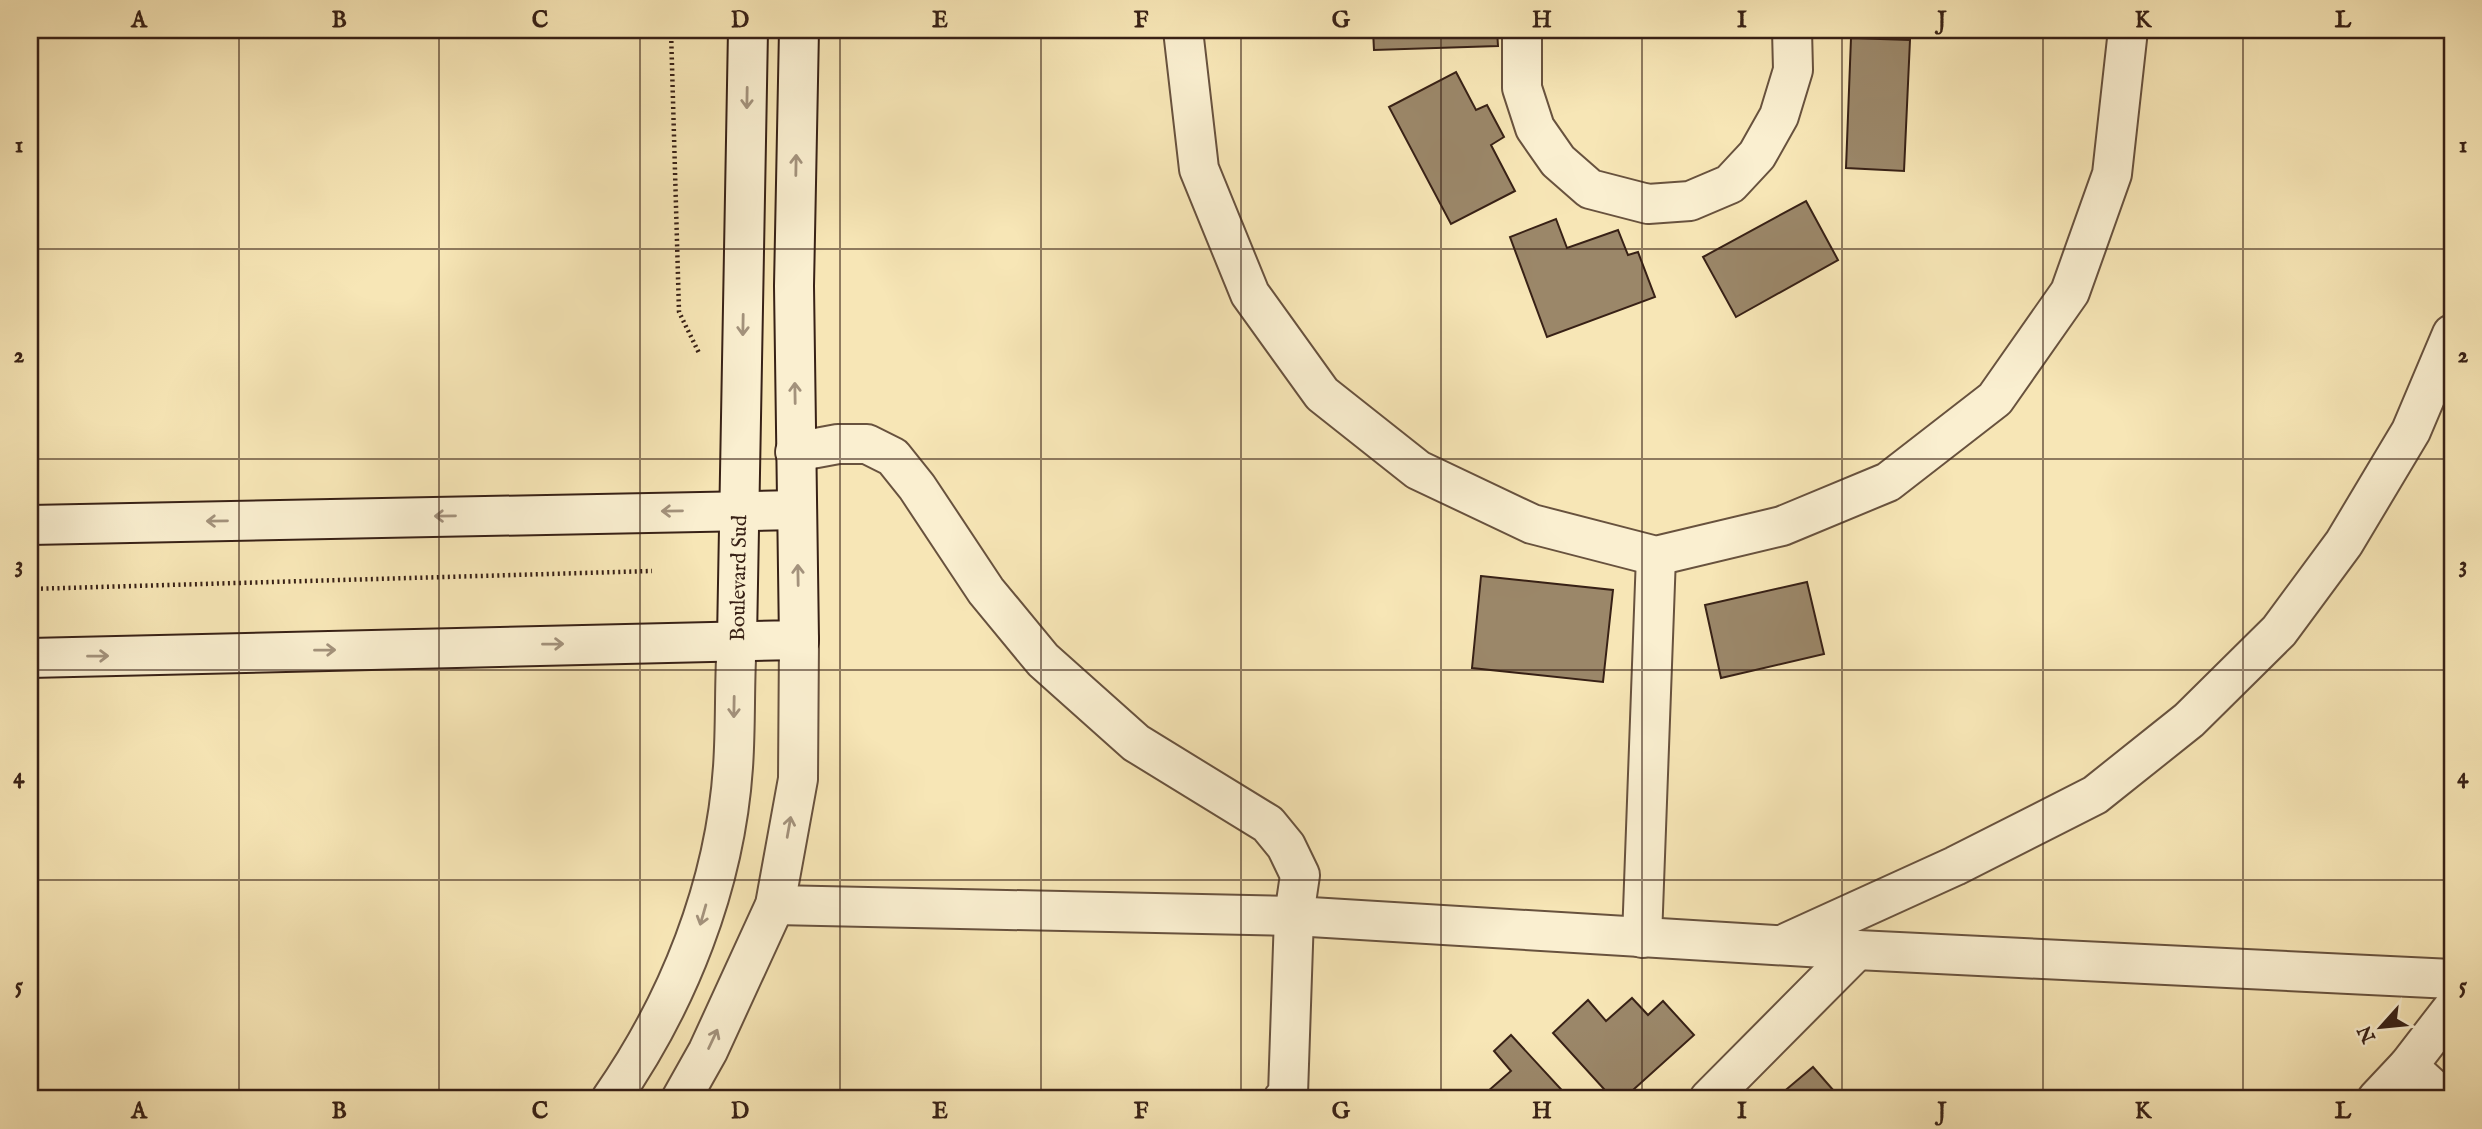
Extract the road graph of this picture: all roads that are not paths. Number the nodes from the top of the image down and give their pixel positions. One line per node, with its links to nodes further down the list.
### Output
1 (748, 30): 9 (street, Boulevard Sud, one-way to 9)
2 (799, 30): 8 (street, one-way to 2)
3 (1183, 30): 12 (street)
4 (1522, 30): 5 (street)
5 (1792, 30)
6 (2128, 30): 12 (street)
7 (2452, 334): 19 (street)
8 (796, 452): 10 (street); 17 (street)
9 (740, 509): 10 (street); 11 (street, one-way to 11); 13 (street, Boulevard Sud)
10 (797, 510): 14 (street, one-way to 10)
11 (30, 525)
12 (1656, 556): 18 (street)
13 (737, 639): 14 (street); 15 (street, one-way to 13); 25 (street, Boulevard Sud, one-way to 25)
14 (799, 640): 16 (street, one-way to 14)
15 (30, 658)
16 (775, 905): 17 (street); 26 (street, one-way to 16)
17 (1294, 916): 18 (street); 24 (street)
18 (1642, 938): 19 (street)
19 (1786, 943): 20 (street)
20 (1857, 950): 21 (street); 27 (street)
21 (2452, 979)
22 (2452, 1009): 23 (street)
23 (2408, 1066): 28 (street); 29 (street)
24 (1288, 1097)
25 (611, 1099)
26 (681, 1099)
27 (1709, 1099)
28 (2377, 1099)
29 (2444, 1099)

